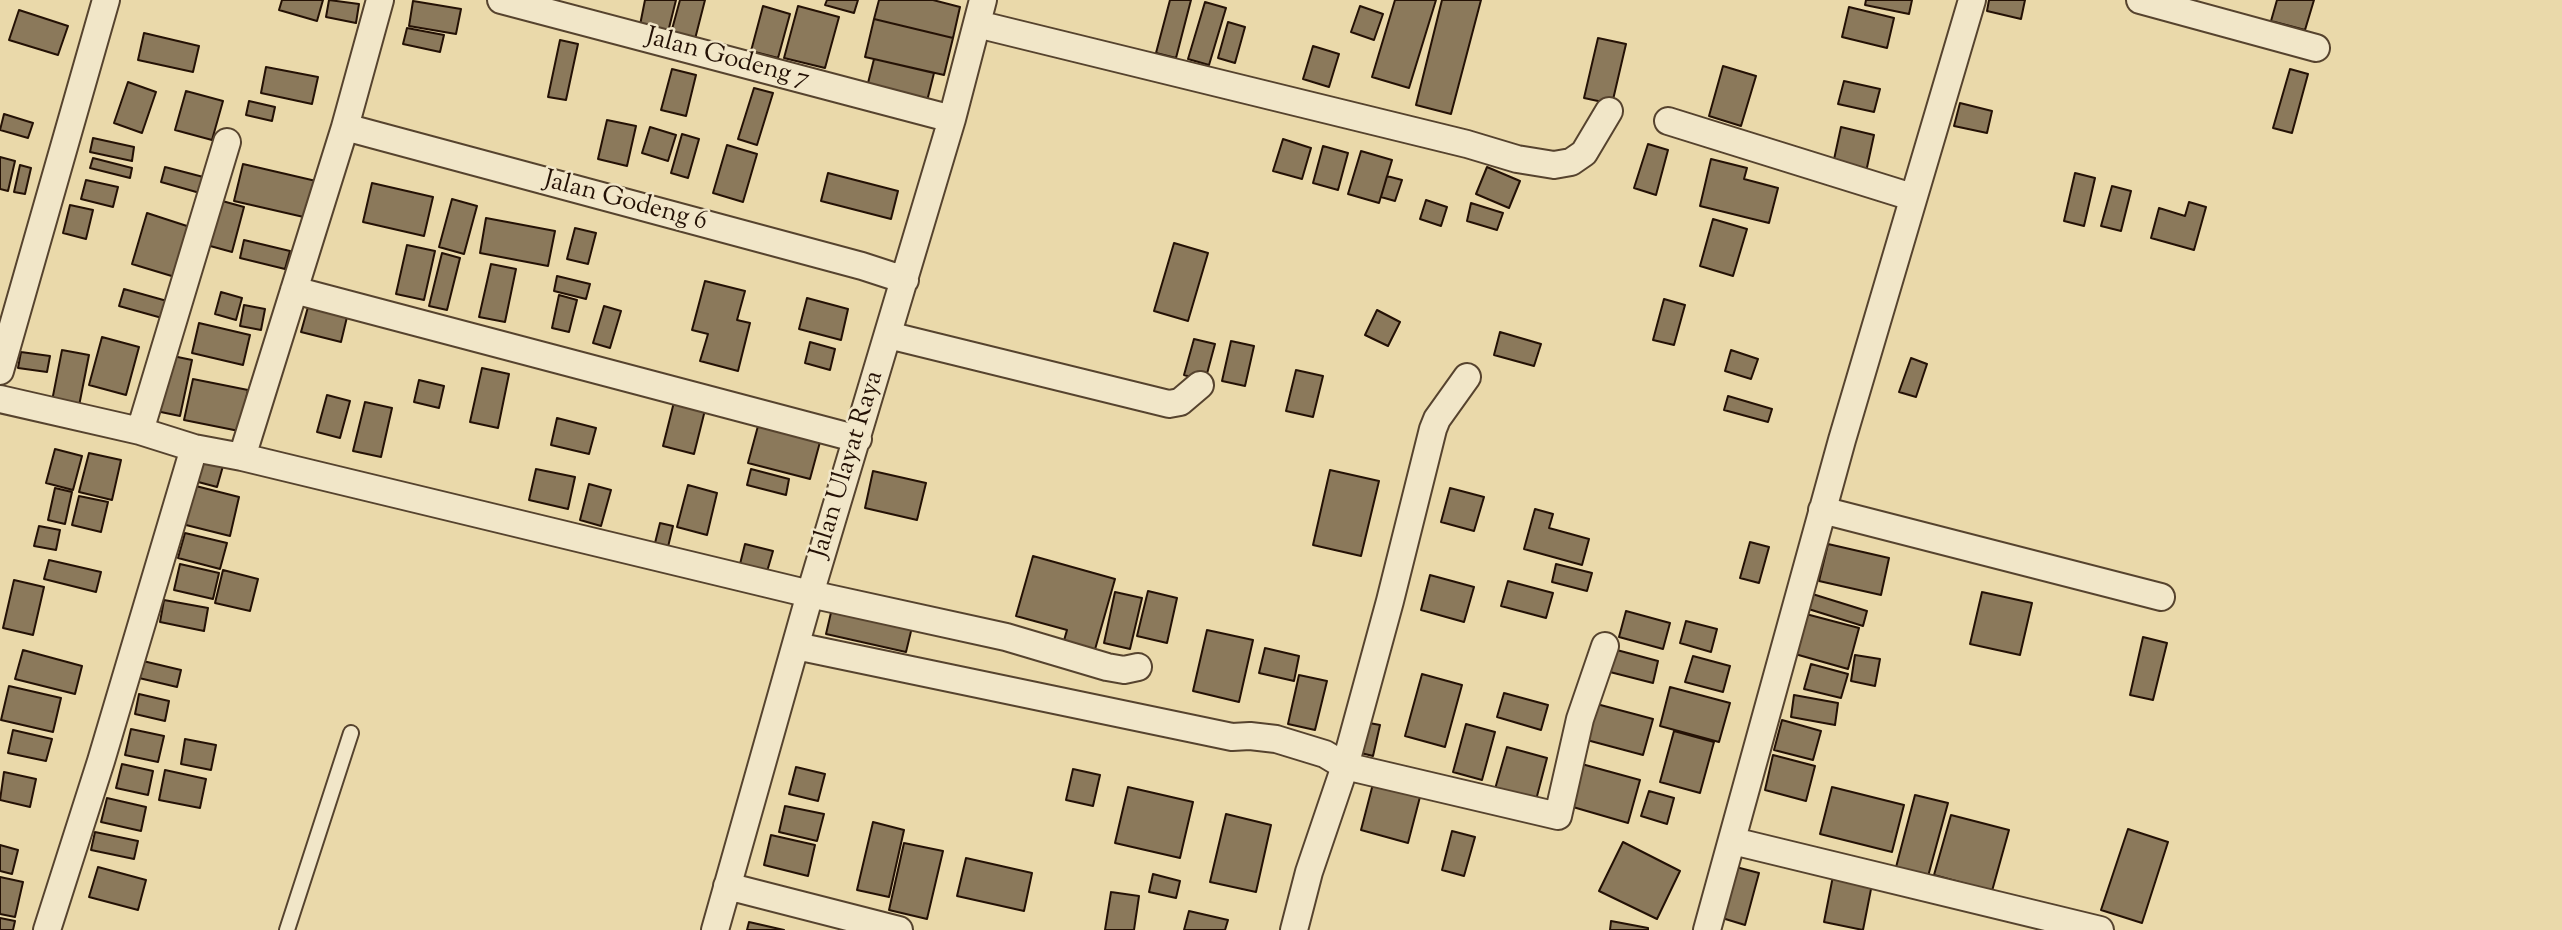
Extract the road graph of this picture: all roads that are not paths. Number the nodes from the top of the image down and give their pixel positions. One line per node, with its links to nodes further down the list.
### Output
1 (106, 0): 17 (street)
2 (380, 0): 11 (street)
3 (502, 0): 9 (street, Jalan Godeng 7)
4 (1972, 0): 13 (street)
5 (2140, 0): 7 (street)
6 (980, 12): 8 (street); 9 (street, Jalan Ulayat Raya)
7 (2316, 48)
8 (1609, 111)
9 (952, 120): 14 (street, Jalan Ulayat Raya)
10 (1668, 121): 13 (street)
11 (345, 127): 14 (street, Jalan Godeng 6); 15 (street)
12 (227, 142): 21 (street)
13 (1912, 197): 25 (street)
14 (905, 280): 16 (street, Jalan Ulayat Raya)
15 (294, 290): 22 (street); 24 (street)
16 (888, 335): 19 (street); 22 (street, Jalan Ulayat Raya)
17 (0, 371)
18 (1467, 377): 32 (street)
19 (1200, 385)
20 (0, 399): 21 (street)
21 (139, 431): 23 (street)
22 (858, 439): 26 (street, Jalan Ulayat Raya)
23 (194, 448): 24 (street); 35 (street)
24 (242, 457): 26 (street)
25 (1822, 510): 27 (street); 33 (street)
26 (810, 594): 28 (street, Jalan Ulayat Raya); 30 (street)
27 (2161, 597)
28 (796, 646): 32 (street); 34 (street, Jalan Ulayat Raya)
29 (1605, 646): 32 (street)
30 (1138, 667)
31 (351, 733): 36 (lane)
32 (1345, 766): 39 (street)
33 (1732, 841): 40 (street); 41 (street)
34 (727, 886): 37 (street, Jalan Ulayat Raya); 38 (street)
35 (47, 930)
36 (287, 930)
37 (715, 930)
38 (899, 930)
39 (1294, 930)
40 (1707, 930)
41 (2100, 930)

